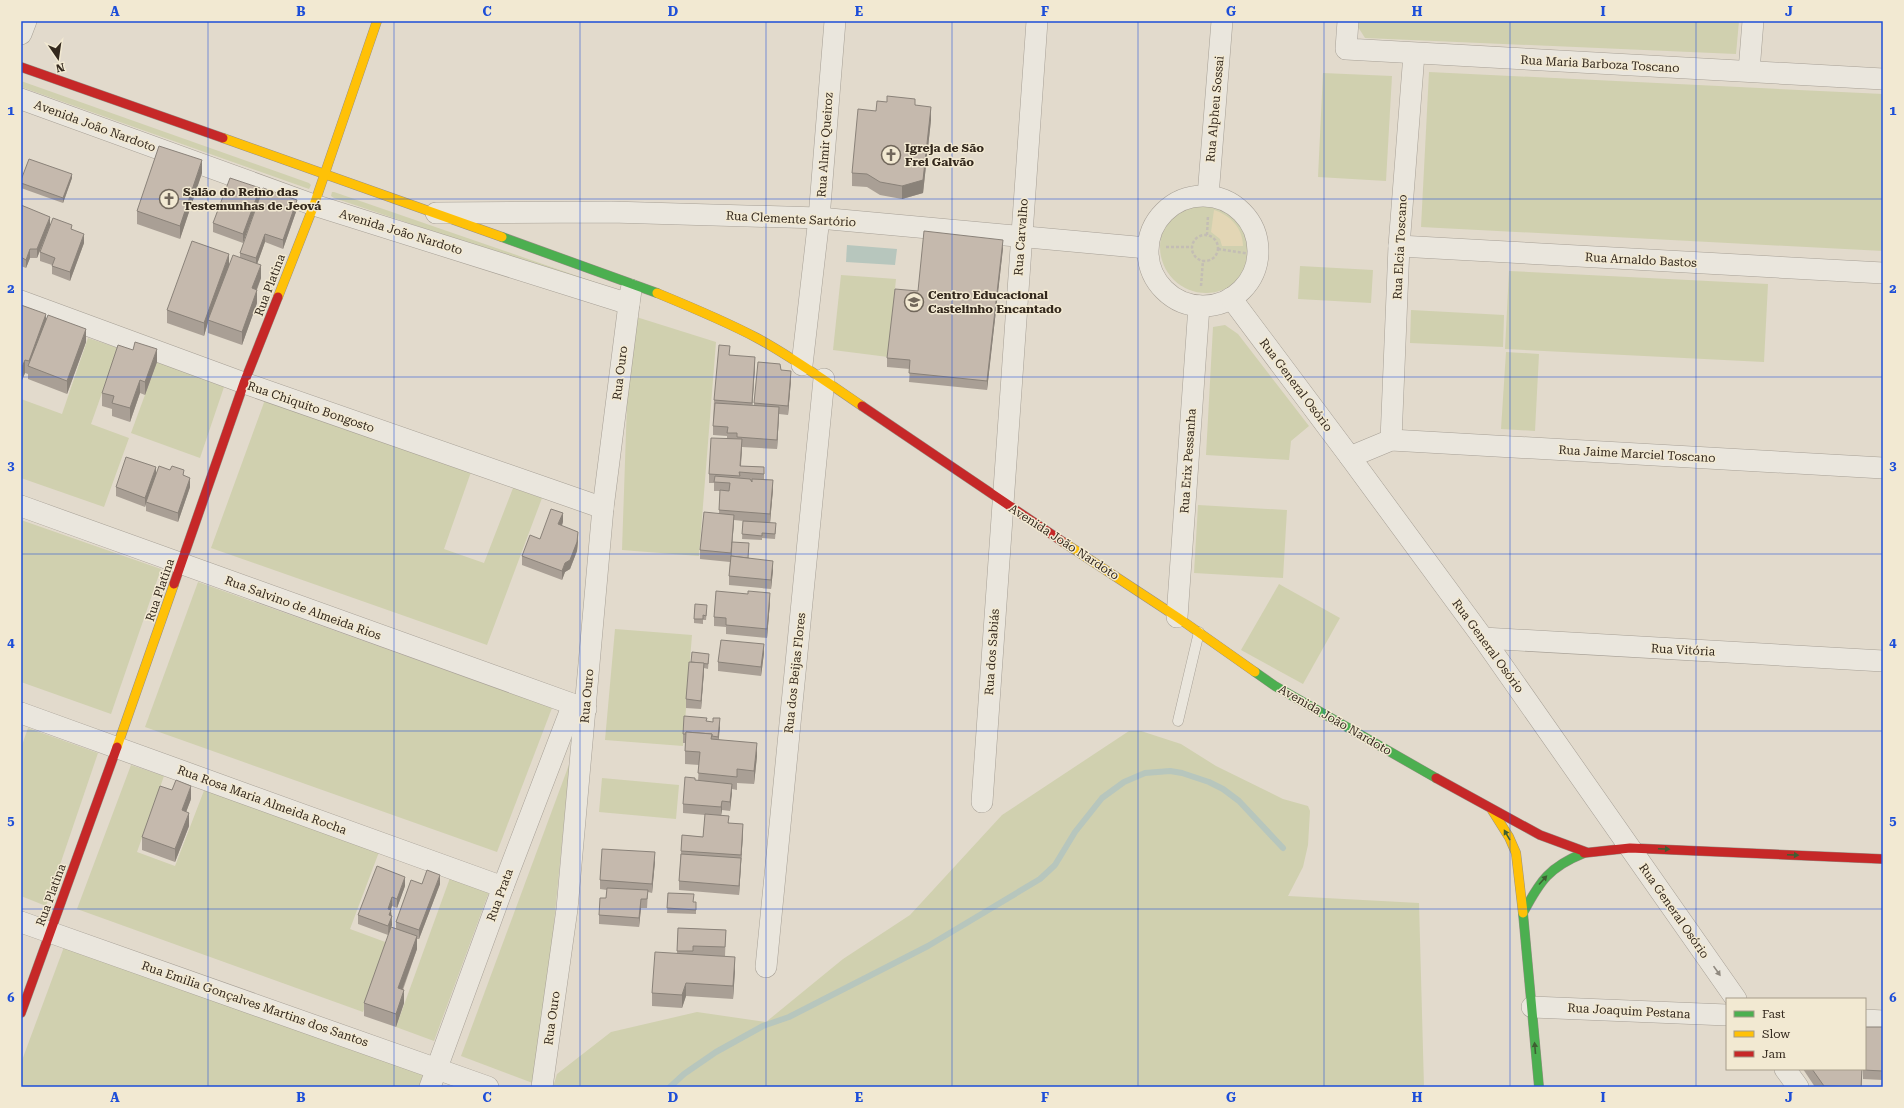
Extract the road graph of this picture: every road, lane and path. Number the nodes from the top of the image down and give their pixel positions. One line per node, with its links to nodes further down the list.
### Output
1 (26, 21): 8 (street)
2 (377, 21): 14 (street, Rua Platina)
3 (834, 21): 18 (street, Rua Almir Queiroz)
4 (1037, 21): 19 (street, Rua Carvalho)
5 (1222, 21): 15 (street, Rua Alpheu Sossai)
6 (1348, 21): 9 (street, Rua Maria Barboza Toscano)
7 (1753, 21): 11 (street)
8 (21, 34)
9 (1414, 54): 11 (street, Rua Maria Barboza Toscano); 20 (street, Rua Elcia Toscano)
10 (21, 67): 14 (street, Avenida João Nardoto)
11 (1749, 72): 12 (street, Rua Maria Barboza Toscano)
12 (1883, 79)
13 (21, 99): 16 (street, Avenida João Nardoto)
14 (324, 175): 16 (street, Rua Platina); 17 (street, Avenida João Nardoto)
15 (1208, 196): 21 (street); 23 (street)
16 (314, 205): 29 (street, Avenida João Nardoto); 33 (street, Rua Platina)
17 (434, 213): 18 (street, Rua Clemente Sartório); 26 (street, Avenida João Nardoto)
18 (819, 218): 19 (street, Rua Clemente Sartório); 31 (street, Rua Almir Queiroz)
19 (1021, 236): 21 (street, Rua Clemente Sartório); 37 (street, Rua Carvalho)
20 (1399, 246): 25 (street, Rua Arnaldo Bastos); 34 (street, Rua Elcia Toscano)
21 (1147, 248): 30 (street)
22 (1218, 249): 23 (path); 24 (path); 24 (path)
23 (1258, 255): 27 (street)
24 (1203, 260): 30 (path)
25 (1883, 273)
26 (632, 283): 29 (street); 31 (street, Avenida João Nardoto)
27 (1231, 298): 30 (street); 35 (street, Rua General Osório)
28 (21, 301): 33 (street, Rua Chiquito Bongosto)
29 (629, 304): 39 (street, Rua Ouro)
30 (1199, 306): 41 (street, Rua Erix Pessanha)
31 (802, 365): 32 (street, Avenida João Nardoto)
32 (824, 379): 37 (street, Avenida João Nardoto); 58 (street, Rua dos Beijas Flores)
33 (244, 383): 39 (street, Rua Chiquito Bongosto); 40 (street, Rua Platina)
34 (1391, 440): 35 (street); 36 (street, Rua Jaime Marciel Toscano)
35 (1350, 457): 43 (street, Rua General Osório)
36 (1883, 468)
37 (1002, 502): 41 (street, Avenida João Nardoto); 49 (street, Rua dos Sabiás)
38 (21, 506): 40 (street, Rua Salvino de Almeida Rios)
39 (603, 508): 45 (street, Rua Ouro)
40 (182, 565): 45 (street, Rua Salvino de Almeida Rios); 48 (street, Rua Platina)
41 (1177, 617): 42 (street, Avenida João Nardoto)
42 (1199, 632): 47 (lane); 50 (street, Avenida João Nardoto)
43 (1483, 638): 44 (street, Rua Vitória); 51 (street, Rua General Osório)
44 (1883, 661)
45 (579, 706): 54 (street, Rua Prata); 68 (street, Rua Ouro)
46 (21, 713): 48 (street, Rua Rosa Maria Almeida Rocha)
47 (1178, 721)
48 (117, 748): 54 (street, Rua Rosa Maria Almeida Rocha); 57 (street, Rua Platina)
49 (982, 802)
50 (1492, 810): 52 (street, Avenida João Nardoto); 55 (street, Avenida João Nardoto, one-way to 50)
51 (1630, 848): 52 (street); 53 (street, one-way to 53); 59 (street, Rua General Osório, one-way to 59)
52 (1586, 852): 55 (street, one-way to 52)
53 (1883, 859)
54 (503, 887): 66 (street, Rua Prata)
55 (1523, 913): 60 (street, Avenida João Nardoto)
56 (21, 922): 57 (street, Rua Emilia Gonçalves Martins dos Santos)
57 (50, 932): 61 (street, Rua Platina); 66 (street, Rua Emilia Gonçalves Martins dos Santos)
58 (766, 967)
59 (1735, 998)
60 (1532, 1007): 62 (street, Rua Joaquim Pestana); 69 (street, Avenida João Nardoto, one-way to 60)
61 (21, 1013)
62 (1726, 1015)
63 (1866, 1020): 64 (street)
64 (1883, 1021)
65 (1786, 1070): 70 (street)
66 (434, 1078): 67 (street, Rua Emilia Gonçalves Martins dos Santos)
67 (488, 1087)
68 (542, 1087)
69 (1539, 1087)
70 (1798, 1087)

